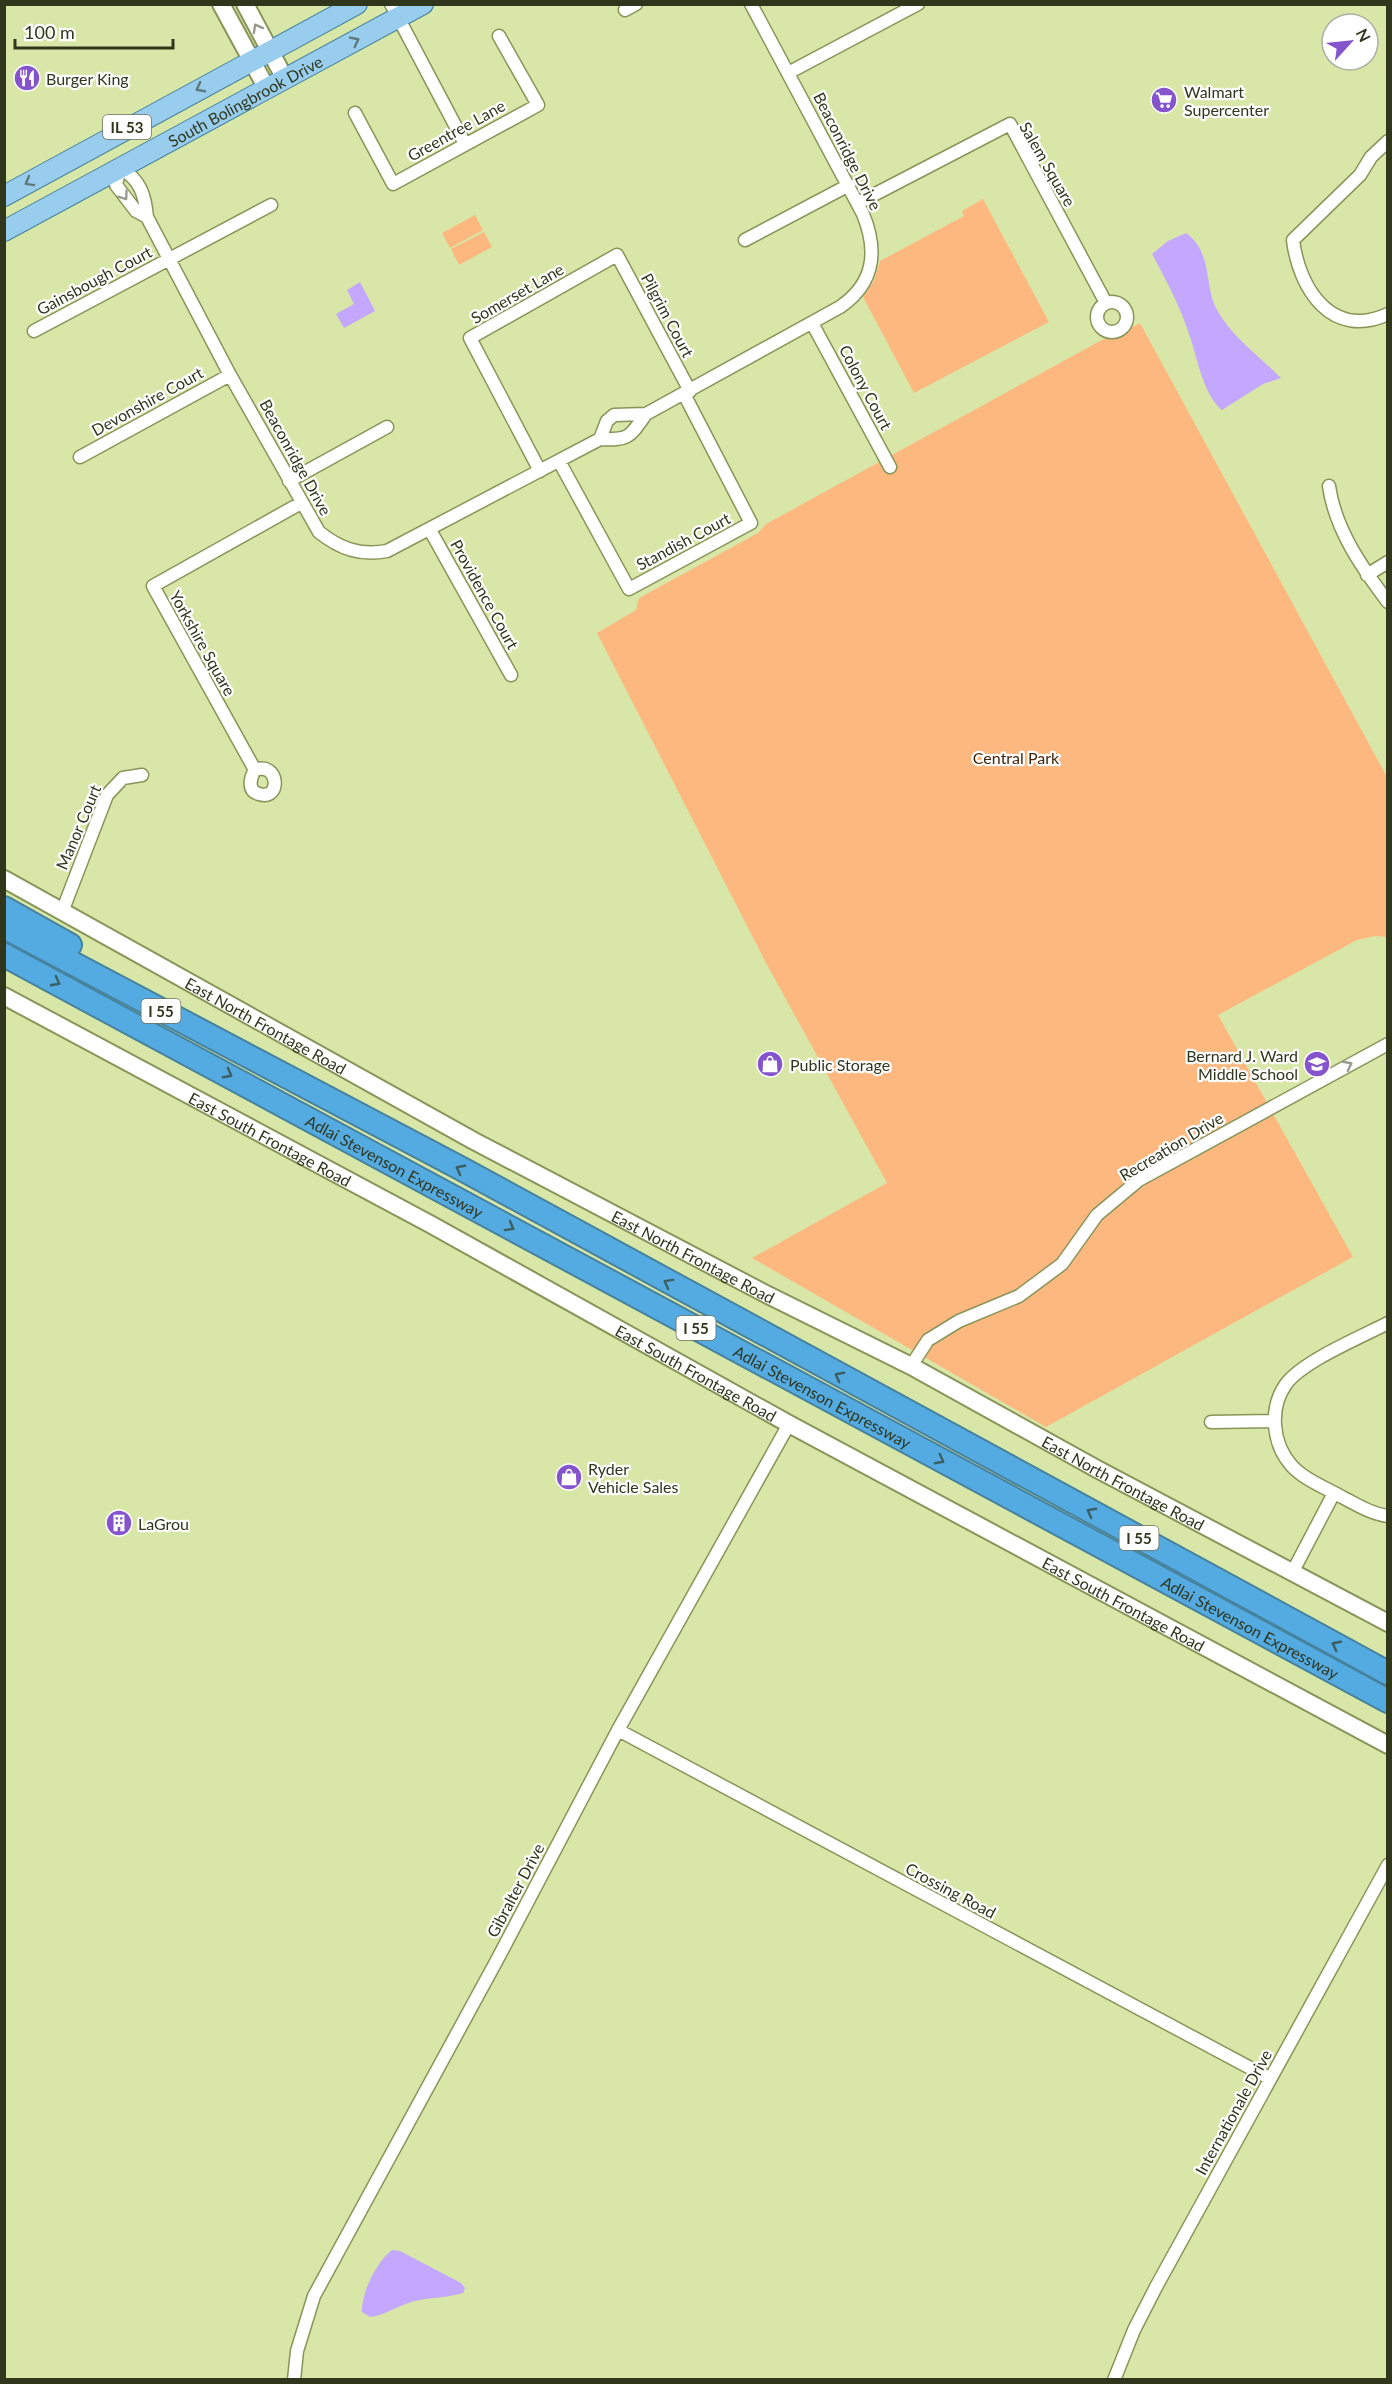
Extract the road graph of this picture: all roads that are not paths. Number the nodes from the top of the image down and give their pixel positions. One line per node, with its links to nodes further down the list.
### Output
1 (221, 4): 10 (street)
2 (245, 4): 9 (street, one-way to 2)
3 (357, 4): 9 (main road, South Bolingbrook Drive / IL 53)
4 (423, 4): 7 (main road, South Bolingbrook Drive / IL 53)
5 (751, 4): 11 (street, Beaconridge Drive)
6 (918, 4): 11 (street)
7 (395, 11): 12 (main road, South Bolingbrook Drive / IL 53, one-way to 7); 16 (street)
8 (499, 36): 16 (street, Greentree Lane)
9 (270, 51): 10 (main road, South Bolingbrook Drive / IL 53); 12 (street)
10 (251, 61): 13 (street); 19 (main road, South Bolingbrook Drive / IL 53, one-way to 19)
11 (788, 72): 18 (street, Beaconridge Drive)
12 (284, 77): 13 (main road, South Bolingbrook Drive / IL 53)
13 (266, 87): 17 (main road, South Bolingbrook Drive / IL 53)
14 (355, 113): 16 (street, Greentree Lane)
15 (1388, 141): 28 (street)
16 (465, 144)
17 (120, 168): 22 (street, Beaconridge Drive); 22 (street, Beaconridge Drive, one-way to 22); 23 (main road, South Bolingbrook Drive / IL 53)
18 (849, 185): 20 (street, Beaconridge Drive); 24 (street)
19 (4, 196)
20 (858, 203): 27 (street, Salem Square); 29 (street, Beaconridge Drive)
21 (271, 206): 26 (street, Gainsbough Court)
22 (147, 217): 26 (street, Beaconridge Drive)
23 (4, 231)
24 (745, 240)
25 (617, 255): 32 (street, Pilgrim Court); 39 (street, Somerset Lane)
26 (169, 258): 30 (street, Gainsbough Court); 31 (street, Beaconridge Drive)
27 (1106, 303)
28 (1388, 314)
29 (812, 323): 32 (street, Beaconridge Drive); 38 (street, Colony Court)
30 (34, 331)
31 (230, 375): 36 (street, Devonshire Court); 40 (street, Beaconridge Drive)
32 (687, 392): 33 (street, Beaconridge Drive); 37 (street, Standish Court)
33 (646, 414): 35 (street, Beaconridge Drive); 35 (street, Beaconridge Drive)
34 (387, 427): 40 (street)
35 (600, 439): 37 (street, Beaconridge Drive)
36 (80, 457)
37 (559, 461): 39 (street, Beaconridge Drive)
38 (890, 467)
39 (540, 471): 43 (street, Beaconridge Drive)
40 (289, 481): 42 (street, Beaconridge Drive)
41 (1329, 486): 45 (street)
42 (301, 503): 43 (street, Beaconridge Drive); 48 (street, Yorkshire Square)
43 (430, 530): 47 (street, Providence Court)
44 (1388, 562): 45 (street)
45 (1367, 574): 46 (street)
46 (1388, 602)
47 (511, 675)
48 (255, 770)
49 (142, 775): 52 (street, Manor Court)
50 (4, 879): 52 (street, East North Frontage Road)
51 (4, 908): 57 (highway)
52 (62, 912): 59 (street, East North Frontage Road)
53 (4, 927): 57 (highway, Adlai Stevenson Expressway / I 55)
54 (4, 955): 68 (highway, Adlai Stevenson Expressway / I 55, one-way to 68)
55 (4, 996): 62 (street, East South Frontage Road)
56 (1388, 1044): 59 (street, Recreation Drive, one-way to 56)
57 (318, 1095): 67 (highway, Adlai Stevenson Expressway / I 55, one-way to 57)
58 (1388, 1323): 60 (street)
59 (911, 1366): 65 (street, East North Frontage Road)
60 (1274, 1421): 61 (street); 63 (street)
61 (1211, 1422)
62 (789, 1424): 69 (street, Gibralter Drive); 70 (street, East South Frontage Road)
63 (1334, 1493): 64 (street); 65 (street)
64 (1388, 1516)
65 (1292, 1573): 66 (street, East North Frontage Road)
66 (1388, 1623)
67 (1388, 1673)
68 (1388, 1701)
69 (618, 1730): 72 (street, Crossing Road); 73 (street, Gibralter Drive)
70 (1388, 1745)
71 (1388, 1865): 72 (street, Internationale Drive)
72 (1269, 2078): 74 (street, Internationale Drive)
73 (294, 2379)
74 (1114, 2379)

